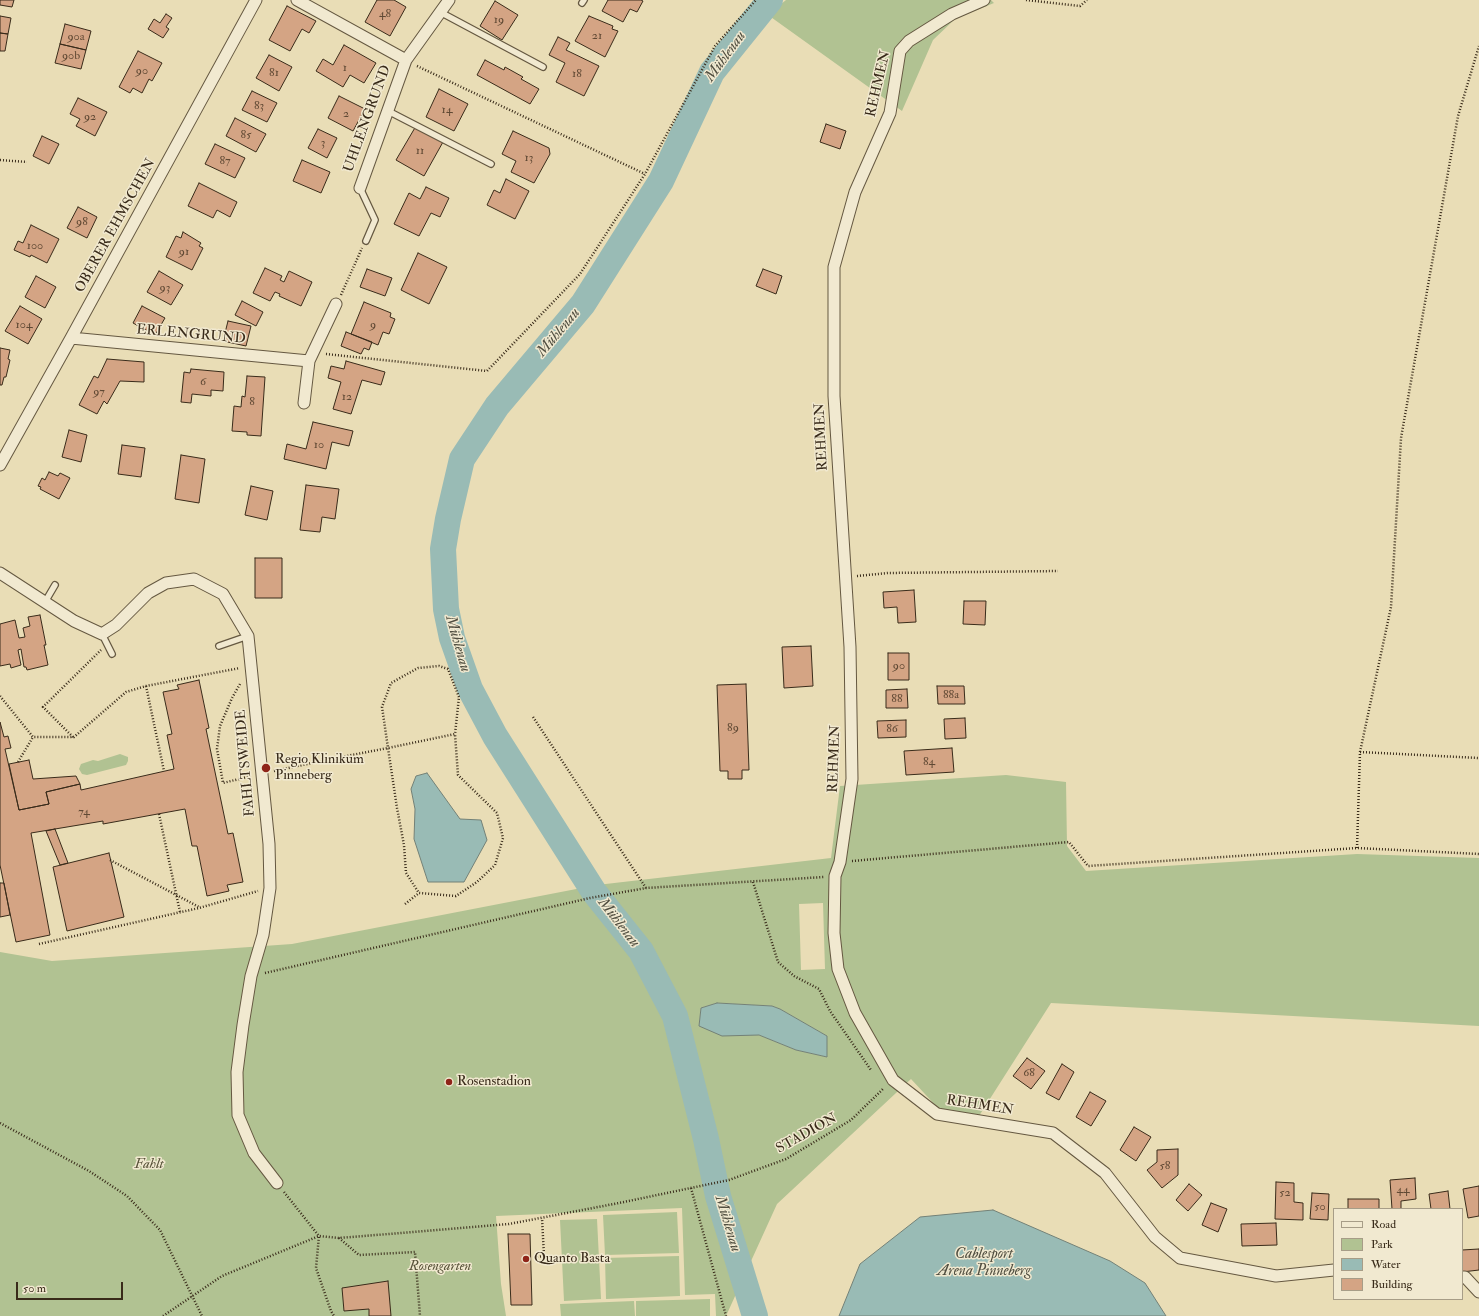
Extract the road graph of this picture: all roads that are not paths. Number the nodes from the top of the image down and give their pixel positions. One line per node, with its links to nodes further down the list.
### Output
1 (256, 0): 13 (street, OBERER EHMSCHEN)
2 (297, 0): 6 (street, UHLENGRUND)
3 (449, 0): 5 (street, UHLENGRUND)
4 (984, 0): 25 (street, REHMEN)
5 (440, 12): 6 (street, UHLENGRUND); 7 (lane)
6 (406, 60): 8 (street, UHLENGRUND)
7 (543, 67)
8 (387, 110): 9 (lane); 10 (street, UHLENGRUND)
9 (491, 164)
10 (360, 188): 11 (lane)
11 (366, 241)
12 (336, 304): 14 (street)
13 (71, 338): 14 (street, ERLENGRUND); 16 (street, OBERER EHMSCHEN)
14 (311, 357): 15 (street)
15 (304, 403)
16 (0, 465)
17 (0, 573): 19 (street)
18 (55, 584): 19 (lane)
19 (45, 602): 20 (street)
20 (102, 634): 21 (street, FAHLTSWEIDE); 23 (lane)
21 (248, 636): 22 (lane); 24 (street, FAHLTSWEIDE)
22 (219, 646)
23 (112, 654)
24 (278, 1183)
25 (1333, 1270)
26 (1463, 1277): 27 (street)
27 (1479, 1292)

